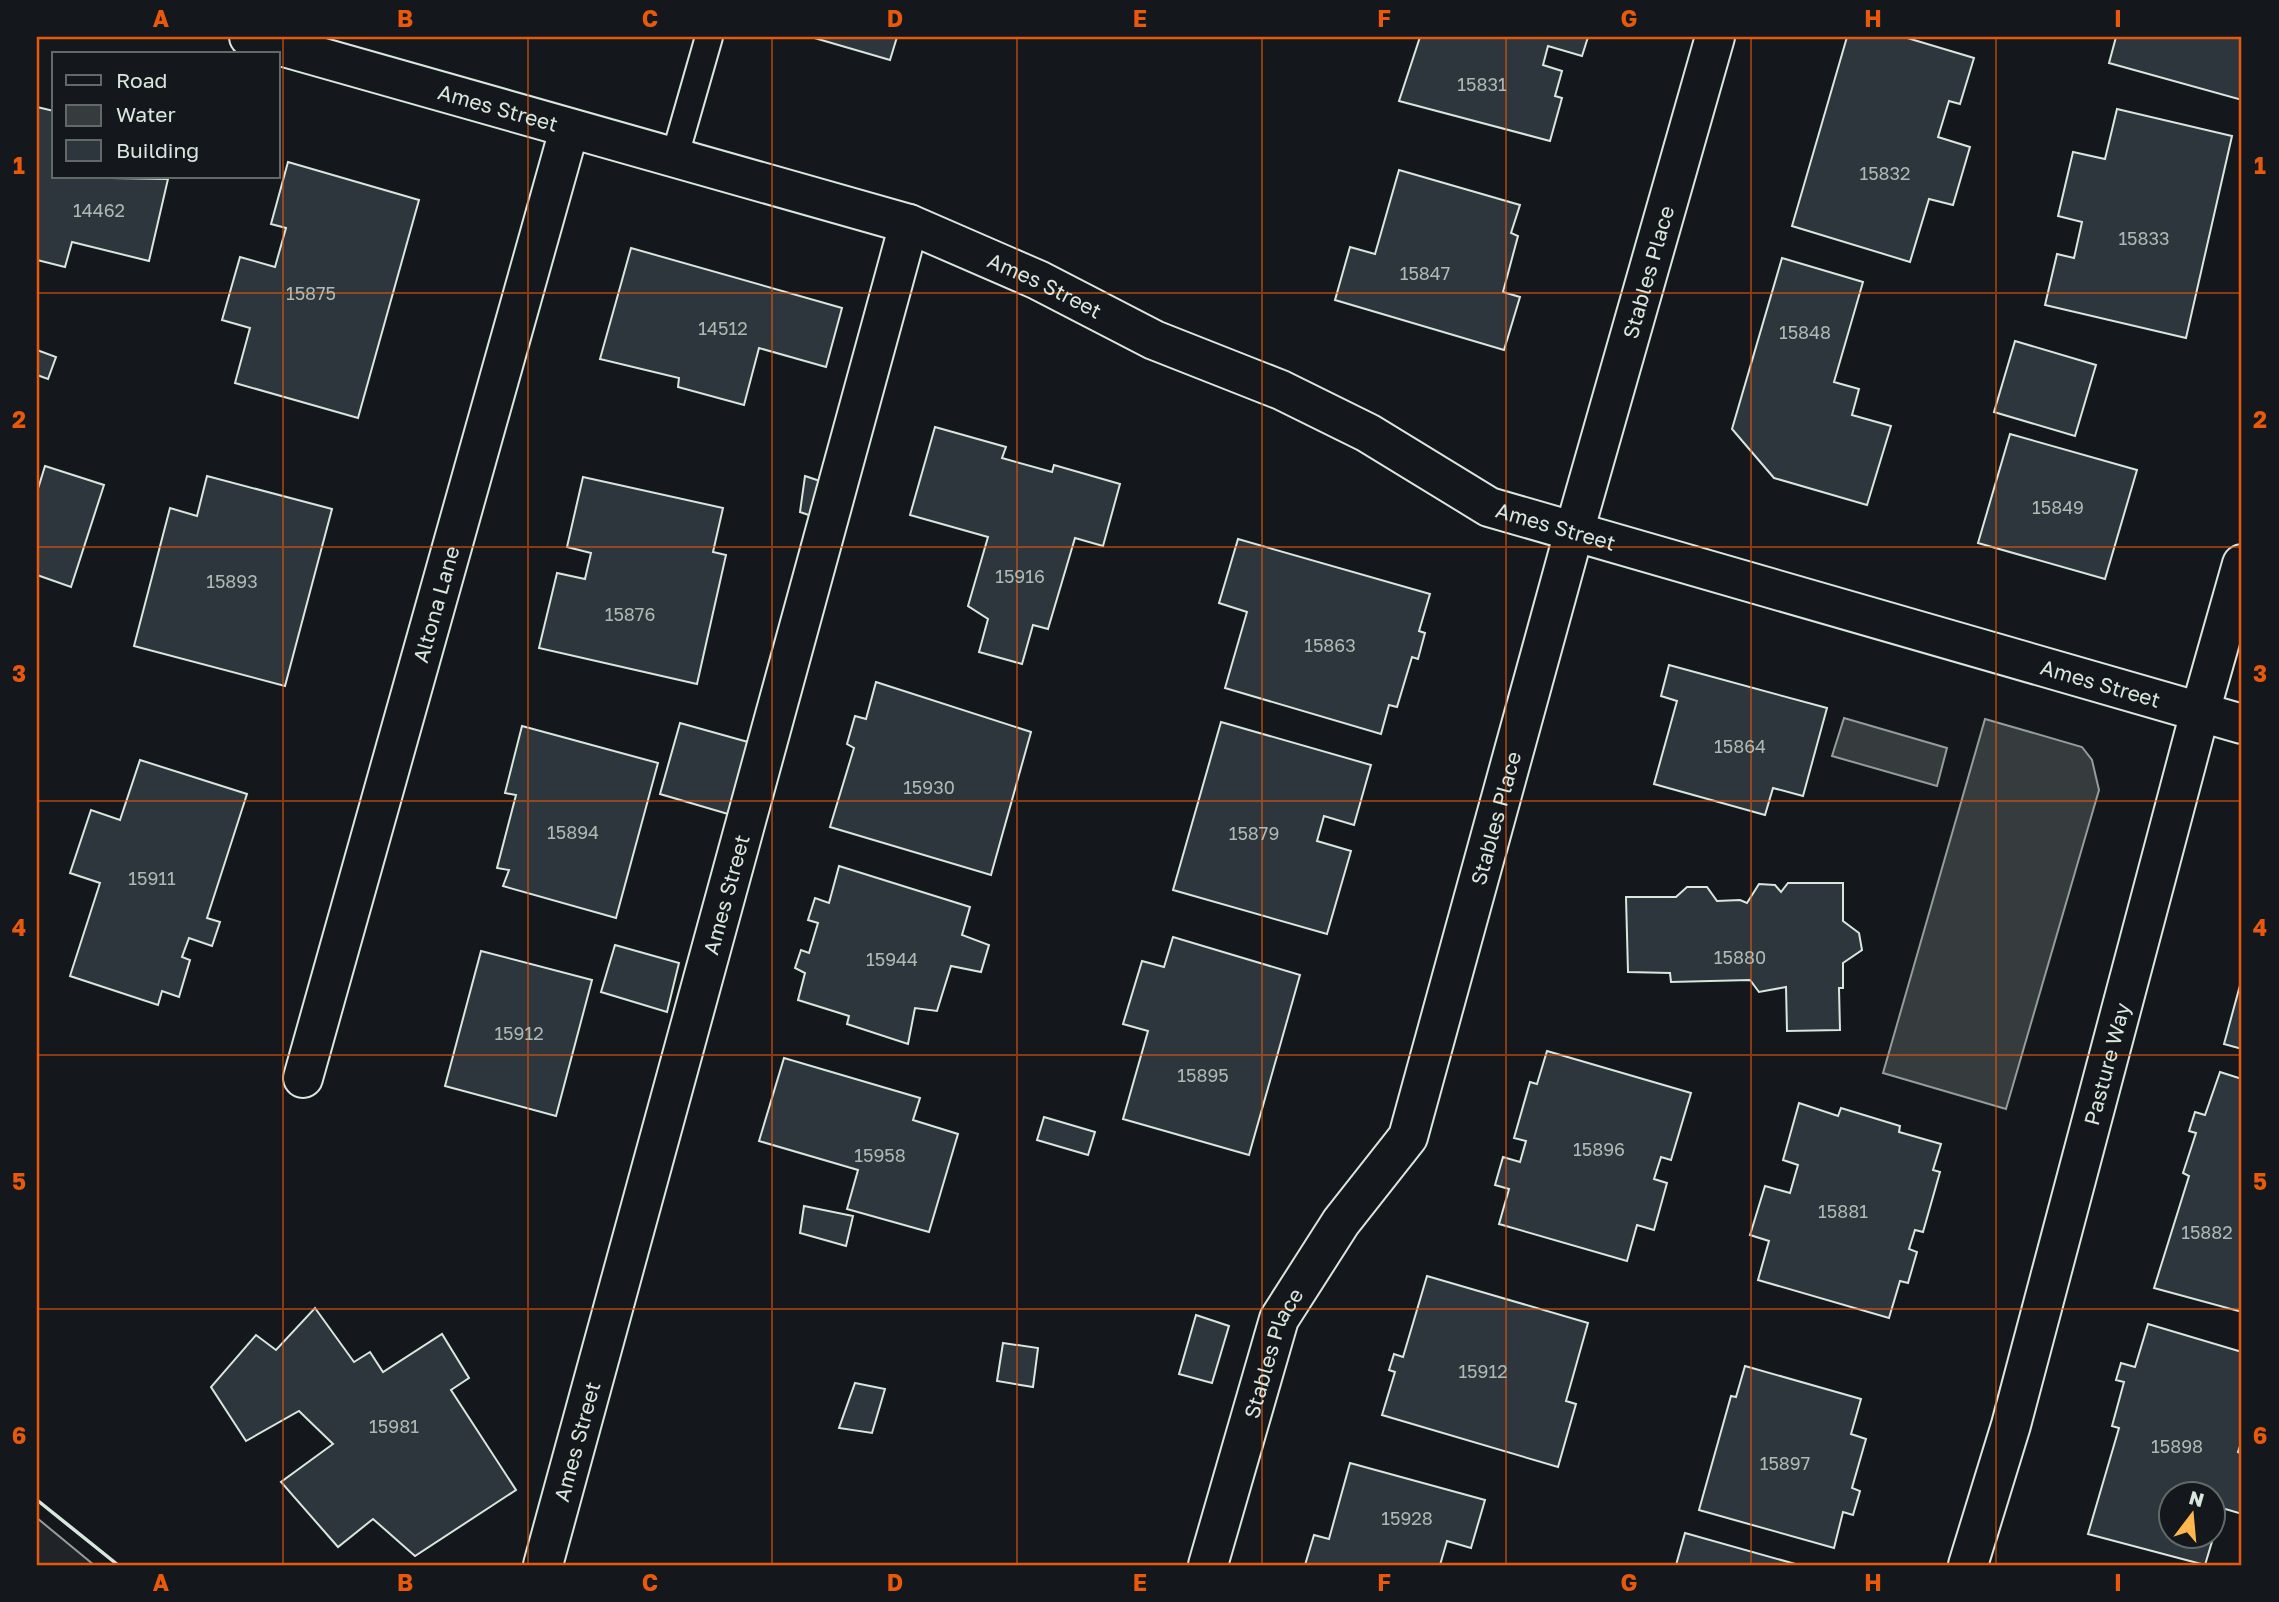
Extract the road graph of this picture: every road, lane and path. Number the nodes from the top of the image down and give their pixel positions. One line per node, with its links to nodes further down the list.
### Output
1 (249, 37): 4 (street, Ames Street)
2 (709, 37): 5 (lane)
3 (1715, 37): 7 (street, Stables Place)
4 (569, 130): 5 (street, Ames Street); 11 (street, Altona Lane)
5 (674, 159): 6 (street, Ames Street)
6 (909, 224): 7 (street, Ames Street); 12 (street, Ames Street)
7 (1574, 532): 9 (street, Ames Street); 13 (street, Stables Place)
8 (2242, 564): 9 (street, Pasture Way)
9 (2200, 712): 10 (street, Ames Street); 14 (street, Pasture Way)
10 (2242, 724)
11 (303, 1078)
12 (543, 1565)
13 (1208, 1565)
14 (1968, 1565)

